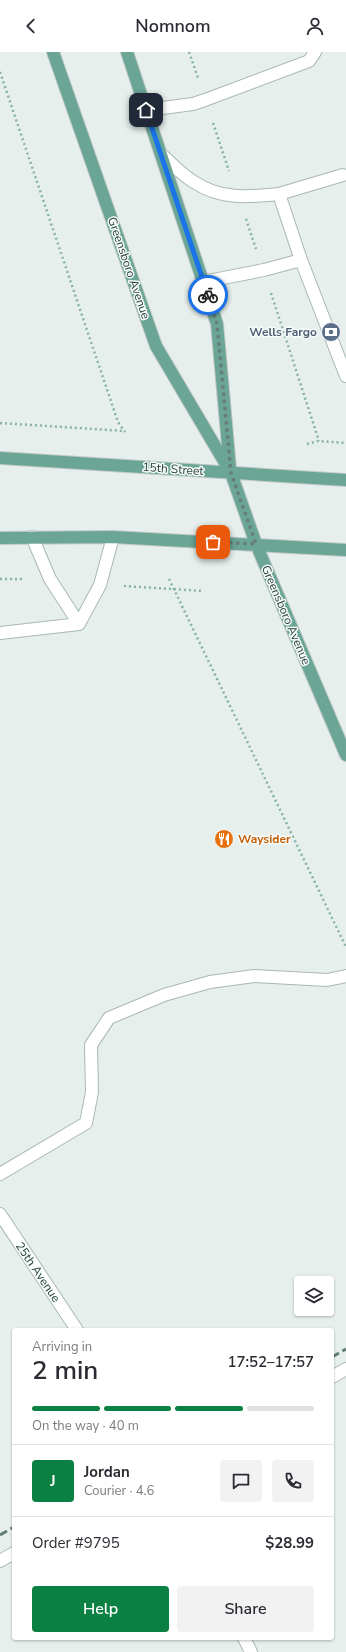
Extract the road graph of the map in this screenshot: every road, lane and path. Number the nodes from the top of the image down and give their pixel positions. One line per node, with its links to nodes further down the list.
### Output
1 (53, 52): 16 (main road, Greensboro Avenue)
2 (127, 52): 5 (main road, Greensboro Avenue)
3 (315, 52): 5 (street)
4 (0, 72): 12 (path)
5 (146, 110): 6 (main road, Greensboro Avenue)
6 (161, 154): 8 (street); 10 (main road, Greensboro Avenue)
7 (343, 175): 8 (street)
8 (279, 194): 9 (street)
9 (300, 260): 10 (street); 11 (street)
10 (203, 282): 16 (main road, Greensboro Avenue)
11 (346, 376)
12 (0, 423)
13 (346, 443): 14 (path)
14 (306, 444)
15 (0, 458): 16 (main road, 15th Street)
16 (231, 473): 17 (main road, 15th Street); 21 (main road, Greensboro Avenue)
17 (346, 480)
18 (32, 537): 19 (main road); 20 (main road); 24 (street)
19 (113, 537): 21 (main road); 24 (street)
20 (0, 538)
21 (256, 544): 22 (main road); 26 (main road, Greensboro Avenue)
22 (346, 550)
23 (169, 579): 27 (path)
24 (80, 624): 25 (street)
25 (0, 633)
26 (346, 755)
27 (346, 947)
28 (346, 976): 29 (street)
29 (0, 1174)
30 (0, 1214): 31 (street, 25th Avenue)
31 (76, 1328)
32 (346, 1369): 33 (street)
33 (334, 1375)
34 (12, 1554): 35 (street)
35 (0, 1561)
36 (245, 1640): 37 (street)
37 (251, 1652)

